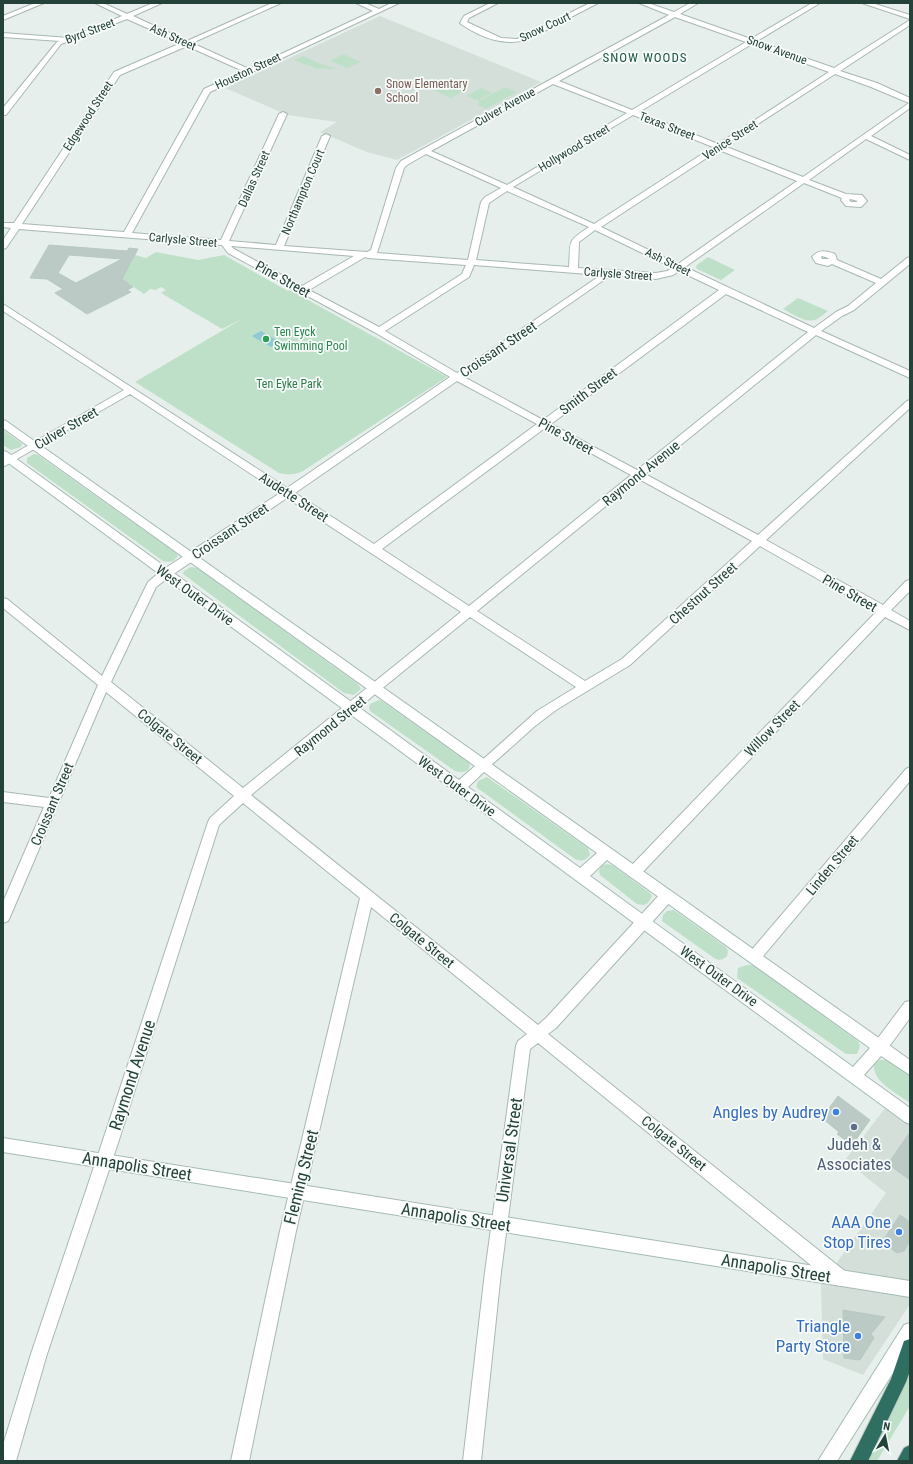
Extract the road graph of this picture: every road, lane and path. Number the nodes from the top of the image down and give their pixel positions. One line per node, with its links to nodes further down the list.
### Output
1 (41, 3): 16 (street)
2 (98, 3): 15 (street, Ash Street)
3 (159, 3): 15 (street, Byrd Street)
4 (278, 3): 22 (street, Edgewood Street)
5 (359, 3): 13 (street)
6 (396, 3): 13 (street, Houston Street)
7 (495, 3): 8 (street, Snow Court)
8 (595, 3)
9 (642, 3): 14 (street, Snow Avenue)
10 (695, 3): 14 (street, Culver Avenue)
11 (817, 3): 21 (street, Hollywood Street)
12 (865, 3): 17 (street)
13 (379, 11): 23 (street, Houston Street)
14 (674, 14): 21 (street, Snow Avenue); 25 (street, Culver Avenue)
15 (127, 16): 20 (street, Byrd Street); 22 (street, Ash Street)
16 (3, 18)
17 (910, 18)
18 (910, 22): 24 (street, Venice Street)
19 (3, 35): 20 (street)
20 (70, 39): 28 (street, Byrd Street)
21 (753, 41): 24 (street, Snow Avenue); 29 (street, Hollywood Street)
22 (187, 43): 23 (street, Ash Street); 40 (street, Edgewood Street)
23 (248, 71): 42 (street, Houston Street)
24 (835, 71): 26 (street, Snow Avenue); 33 (street, Venice Street)
25 (553, 81): 29 (street, Texas Street); 34 (street, Culver Avenue)
26 (910, 101)
27 (910, 105): 32 (street, Carlysle Street)
28 (3, 113)
29 (633, 113): 33 (street, Texas Street); 37 (street, Hollywood Street)
30 (283, 114): 43 (street, Dallas Street)
31 (326, 136): 45 (street, Northampton Court)
32 (866, 136): 35 (street); 36 (street, Carlysle Street)
33 (720, 146): 36 (street, Texas Street); 41 (street, Venice Street)
34 (425, 151): 37 (street, Ash Street); 46 (street, Culver Avenue)
35 (910, 158)
36 (803, 180): 38 (street, Texas Street); 50 (street, Carlysle Street)
37 (507, 188): 41 (street, Ash Street); 48 (street, Hollywood Street)
38 (846, 197)
39 (3, 225): 40 (street, Carlysle Street)
40 (16, 226): 42 (street, Carlysle Street); 44 (street, Edgewood Street)
41 (595, 227): 50 (street, Ash Street); 51 (street, Venice Street)
42 (127, 235): 43 (street, Carlysle Street)
43 (224, 243): 45 (street, Carlysle Street); 54 (street, Pine Street)
44 (3, 246)
45 (279, 248): 46 (street, Carlysle Street)
46 (366, 255): 48 (street, Carlysle Street); 54 (street, Culver Avenue)
47 (910, 260): 53 (street, Raymond Avenue)
48 (471, 262): 51 (street, Carlysle Street); 57 (street, Hollywood Street)
49 (832, 262): 53 (street)
50 (680, 267): 52 (street, Carlysle Street); 55 (street, Ash Street)
51 (573, 271): 52 (street, Carlysle Street)
52 (609, 273): 60 (street, Croissant Street)
53 (882, 283): 58 (street, Raymond Avenue)
54 (302, 290): 57 (street, Pine Street)
55 (725, 290): 58 (street, Ash Street); 64 (street, Smith Street)
56 (3, 307): 61 (street, Audette Street)
57 (379, 331): 60 (street, Pine Street)
58 (815, 331): 59 (street, Ash Street); 67 (street, Raymond Avenue)
59 (910, 375)
60 (457, 377): 64 (street, Pine Street); 68 (street, Croissant Street)
61 (130, 391): 65 (street, Culver Street); 68 (street, Audette Street)
62 (910, 403): 69 (street, Chestnut Street)
63 (3, 423): 65 (street, West Outer Drive)
64 (544, 424): 67 (street, Pine Street); 70 (street, Smith Street)
65 (34, 446): 66 (street, Culver Street); 71 (street, West Outer Drive)
66 (6, 460): 72 (street, West Outer Drive)
67 (637, 476): 69 (street, Pine Street); 75 (street, Raymond Avenue)
68 (287, 493): 70 (street, Audette Street); 71 (street, Croissant Street)
69 (759, 541): 76 (street, Pine Street); 79 (street, Chestnut Street)
70 (374, 550): 75 (street, Audette Street)
71 (191, 558): 72 (street, Croissant Street); 80 (street, West Outer Drive)
72 (165, 574): 78 (street, Croissant Street); 81 (street, West Outer Drive)
73 (910, 584): 76 (street, Willow Street)
74 (3, 602): 78 (street, Colgate Street)
75 (470, 612): 79 (street, Audette Street); 80 (street, Raymond Avenue)
76 (884, 612): 77 (street, Pine Street); 90 (street, Willow Street)
77 (910, 626)
78 (104, 684): 86 (street, Colgate Street); 88 (street, Croissant Street)
79 (585, 687): 83 (street, Chestnut Street)
80 (375, 689): 81 (street, Raymond Street); 83 (street, West Outer Drive)
81 (351, 709): 82 (street, Raymond Street); 85 (street, West Outer Drive)
82 (284, 763): 86 (street, Raymond Avenue)
83 (484, 766): 85 (street, Chestnut Street); 89 (street, West Outer Drive)
84 (910, 772): 96 (street, Linden Street)
85 (459, 788): 91 (street, West Outer Drive)
86 (243, 795): 92 (street, Colgate Street); 104 (street, Raymond Avenue)
87 (3, 797): 88 (street)
88 (52, 803): 94 (street, Croissant Street)
89 (606, 852): 90 (street, West Outer Drive); 91 (street)
90 (634, 872): 93 (street, West Outer Drive)
91 (581, 876): 95 (street, West Outer Drive)
92 (367, 895): 98 (street, Colgate Street); 105 (street, Fleming Street)
93 (667, 896): 95 (street, Universal Street); 96 (street, West Outer Drive)
94 (3, 917)
95 (644, 922): 98 (street, Universal Street); 101 (street, West Outer Drive)
96 (754, 957): 99 (street, West Outer Drive)
97 (910, 1007): 99 (street)
98 (537, 1033): 106 (street, Universal Street); 107 (street, Colgate Street)
99 (880, 1047): 100 (street, West Outer Drive); 101 (street)
100 (910, 1068)
101 (854, 1076): 102 (street, West Outer Drive)
102 (910, 1117)
103 (3, 1145): 104 (street, Annapolis Street)
104 (104, 1161): 105 (street, Annapolis Street); 112 (street, Raymond Avenue)
105 (298, 1192): 106 (street, Annapolis Street); 113 (street, Fleming Street)
106 (499, 1224): 107 (street, Annapolis Street); 114 (street, Universal Street)
107 (840, 1278): 108 (street, Annapolis Street)
108 (910, 1289)
109 (910, 1331): 115 (street)
110 (910, 1347): 116 (highway)
111 (910, 1454): 117 (highway)
112 (7, 1461)
113 (240, 1461)
114 (472, 1461)
115 (827, 1461)
116 (859, 1461)
117 (906, 1461)

